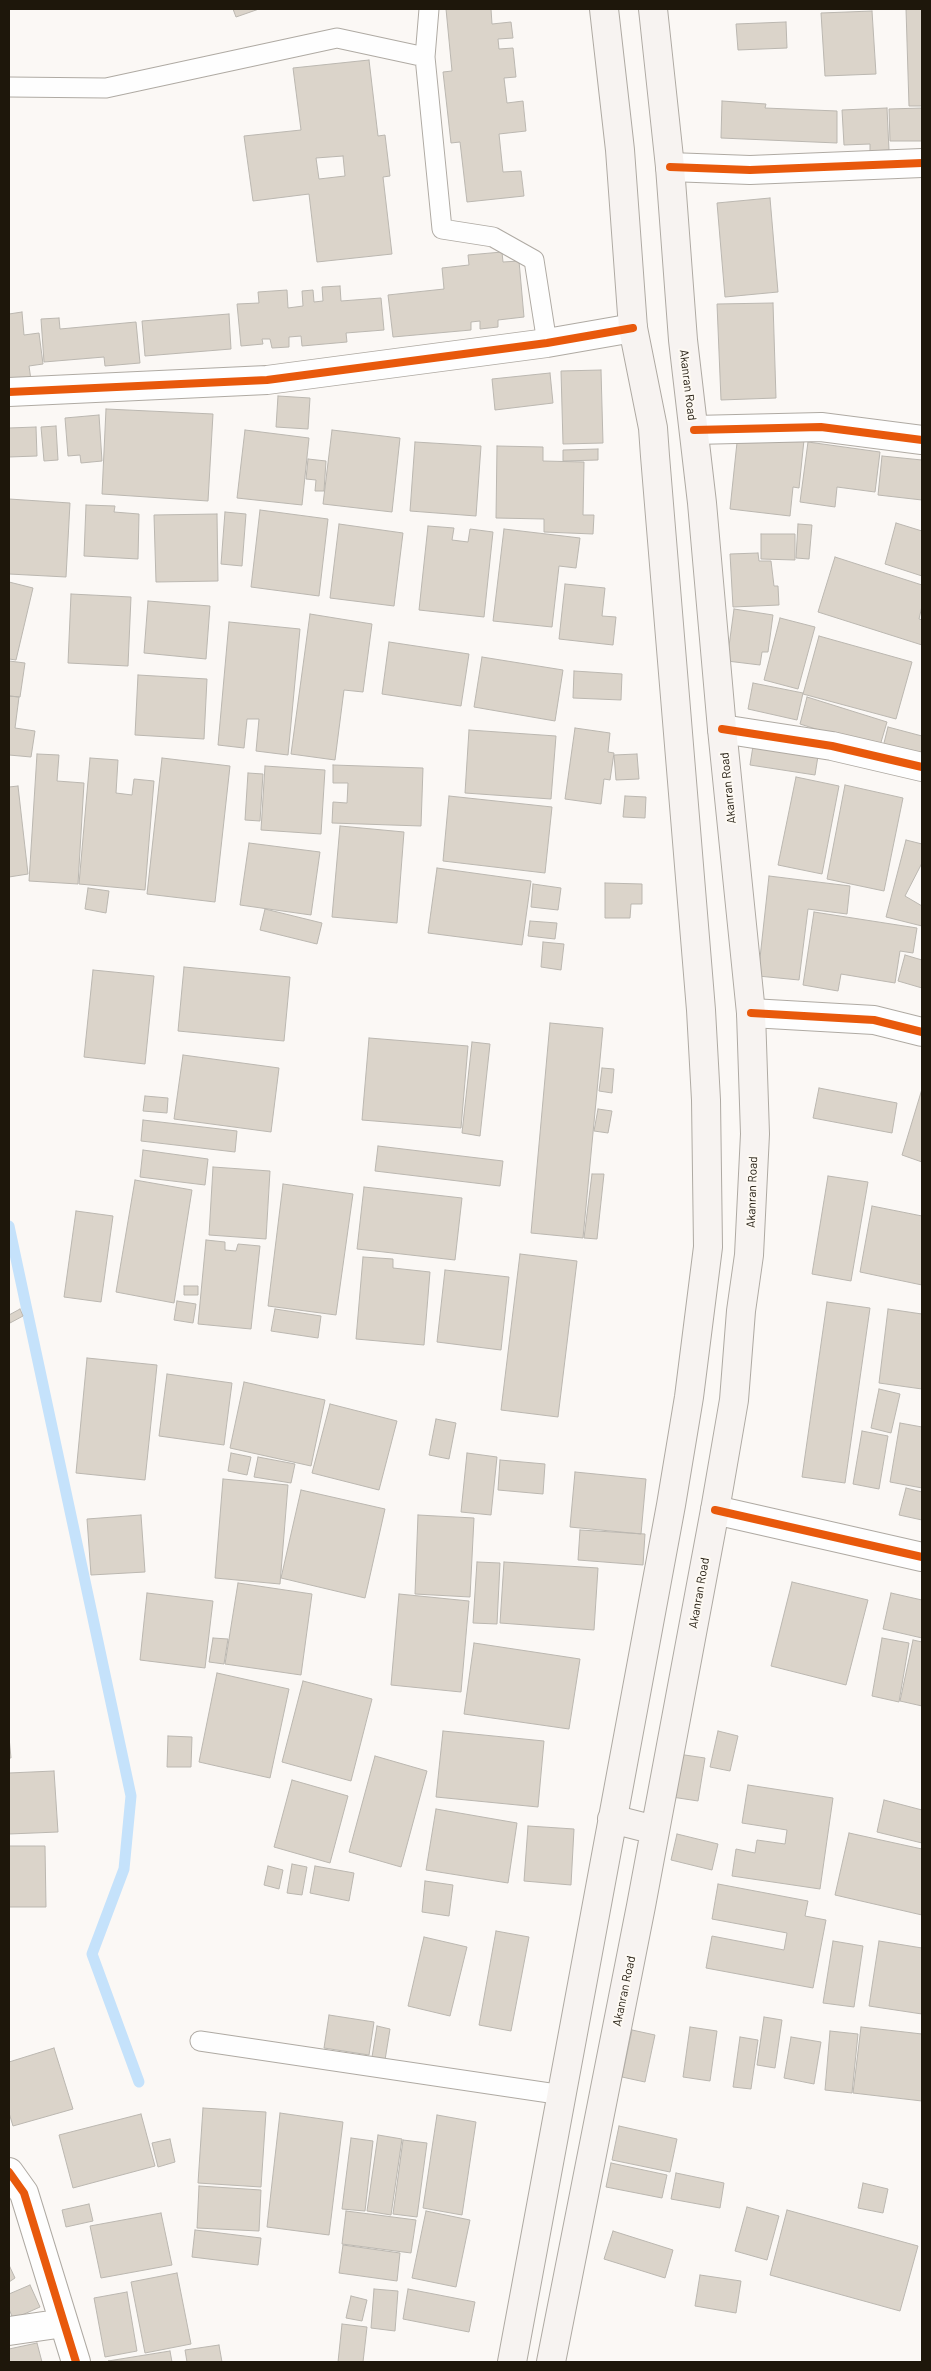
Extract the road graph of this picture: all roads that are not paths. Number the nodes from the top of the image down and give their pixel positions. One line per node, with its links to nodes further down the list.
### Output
1 (429, 9): 4 (lane)
2 (604, 9): 8 (main road)
3 (653, 9): 7 (main road, Akanran Road)
4 (425, 57): 5 (lane); 9 (lane)
5 (9, 87)
6 (922, 163): 7 (street)
7 (670, 167): 11 (main road, Akanran Road)
8 (633, 328): 9 (street); 19 (main road)
9 (547, 342): 10 (street)
10 (9, 392)
11 (694, 430): 12 (street); 13 (main road, Akanran Road)
12 (922, 440)
13 (722, 729): 14 (street); 15 (main road, Akanran Road)
14 (922, 768)
15 (751, 1013): 16 (street); 17 (main road, Akanran Road)
16 (922, 1032)
17 (715, 1510): 18 (street); 20 (main road, Akanran Road)
18 (922, 1557)
19 (612, 1819): 20 (main road); 22 (main road)
20 (655, 1830): 28 (main road, Akanran Road)
21 (200, 2041): 22 (lane)
22 (563, 2095): 27 (main road)
23 (9, 2172): 24 (street)
24 (64, 2323): 25 (street); 26 (street)
25 (9, 2332)
26 (76, 2362)
27 (512, 2362)
28 (551, 2362)

